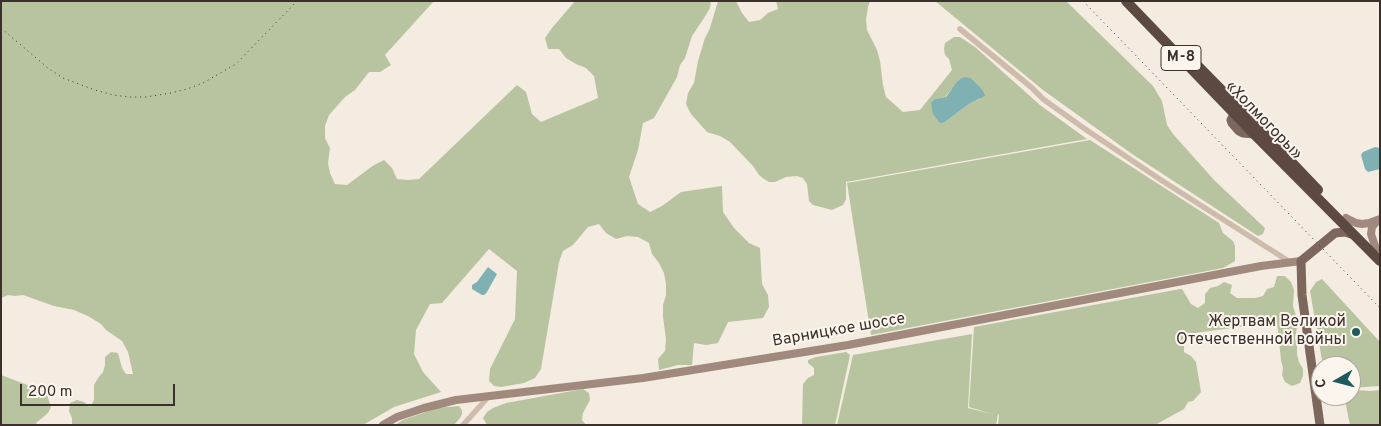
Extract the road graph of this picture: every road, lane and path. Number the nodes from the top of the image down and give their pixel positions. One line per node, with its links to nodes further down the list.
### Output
1 (1126, 1): 4 (highway, «Холмогоры» / М-8)
2 (1134, 1): 4 (highway, «Холмогоры» / М-8)
3 (960, 29): 13 (street)
4 (1239, 113): 5 (highway, «Холмогоры» / М-8); 6 (highway, «Холмогоры» / М-8)
5 (1328, 209): 8 (main road); 9 (highway, «Холмогоры» / М-8)
6 (1346, 218): 7 (street); 10 (highway, «Холмогоры» / М-8)
7 (1379, 220): 10 (street)
8 (1332, 235): 9 (main road); 12 (main road)
9 (1354, 235): 11 (highway, «Холмогоры» / М-8)
10 (1378, 251)
11 (1380, 260)
12 (1301, 261): 13 (street, Варницкое шоссе); 17 (main road)
13 (1290, 262): 14 (street, Варницкое шоссе)
14 (491, 395): 15 (street, Варницкое шоссе); 16 (street)
15 (383, 425)
16 (463, 425)
17 (1320, 425)

